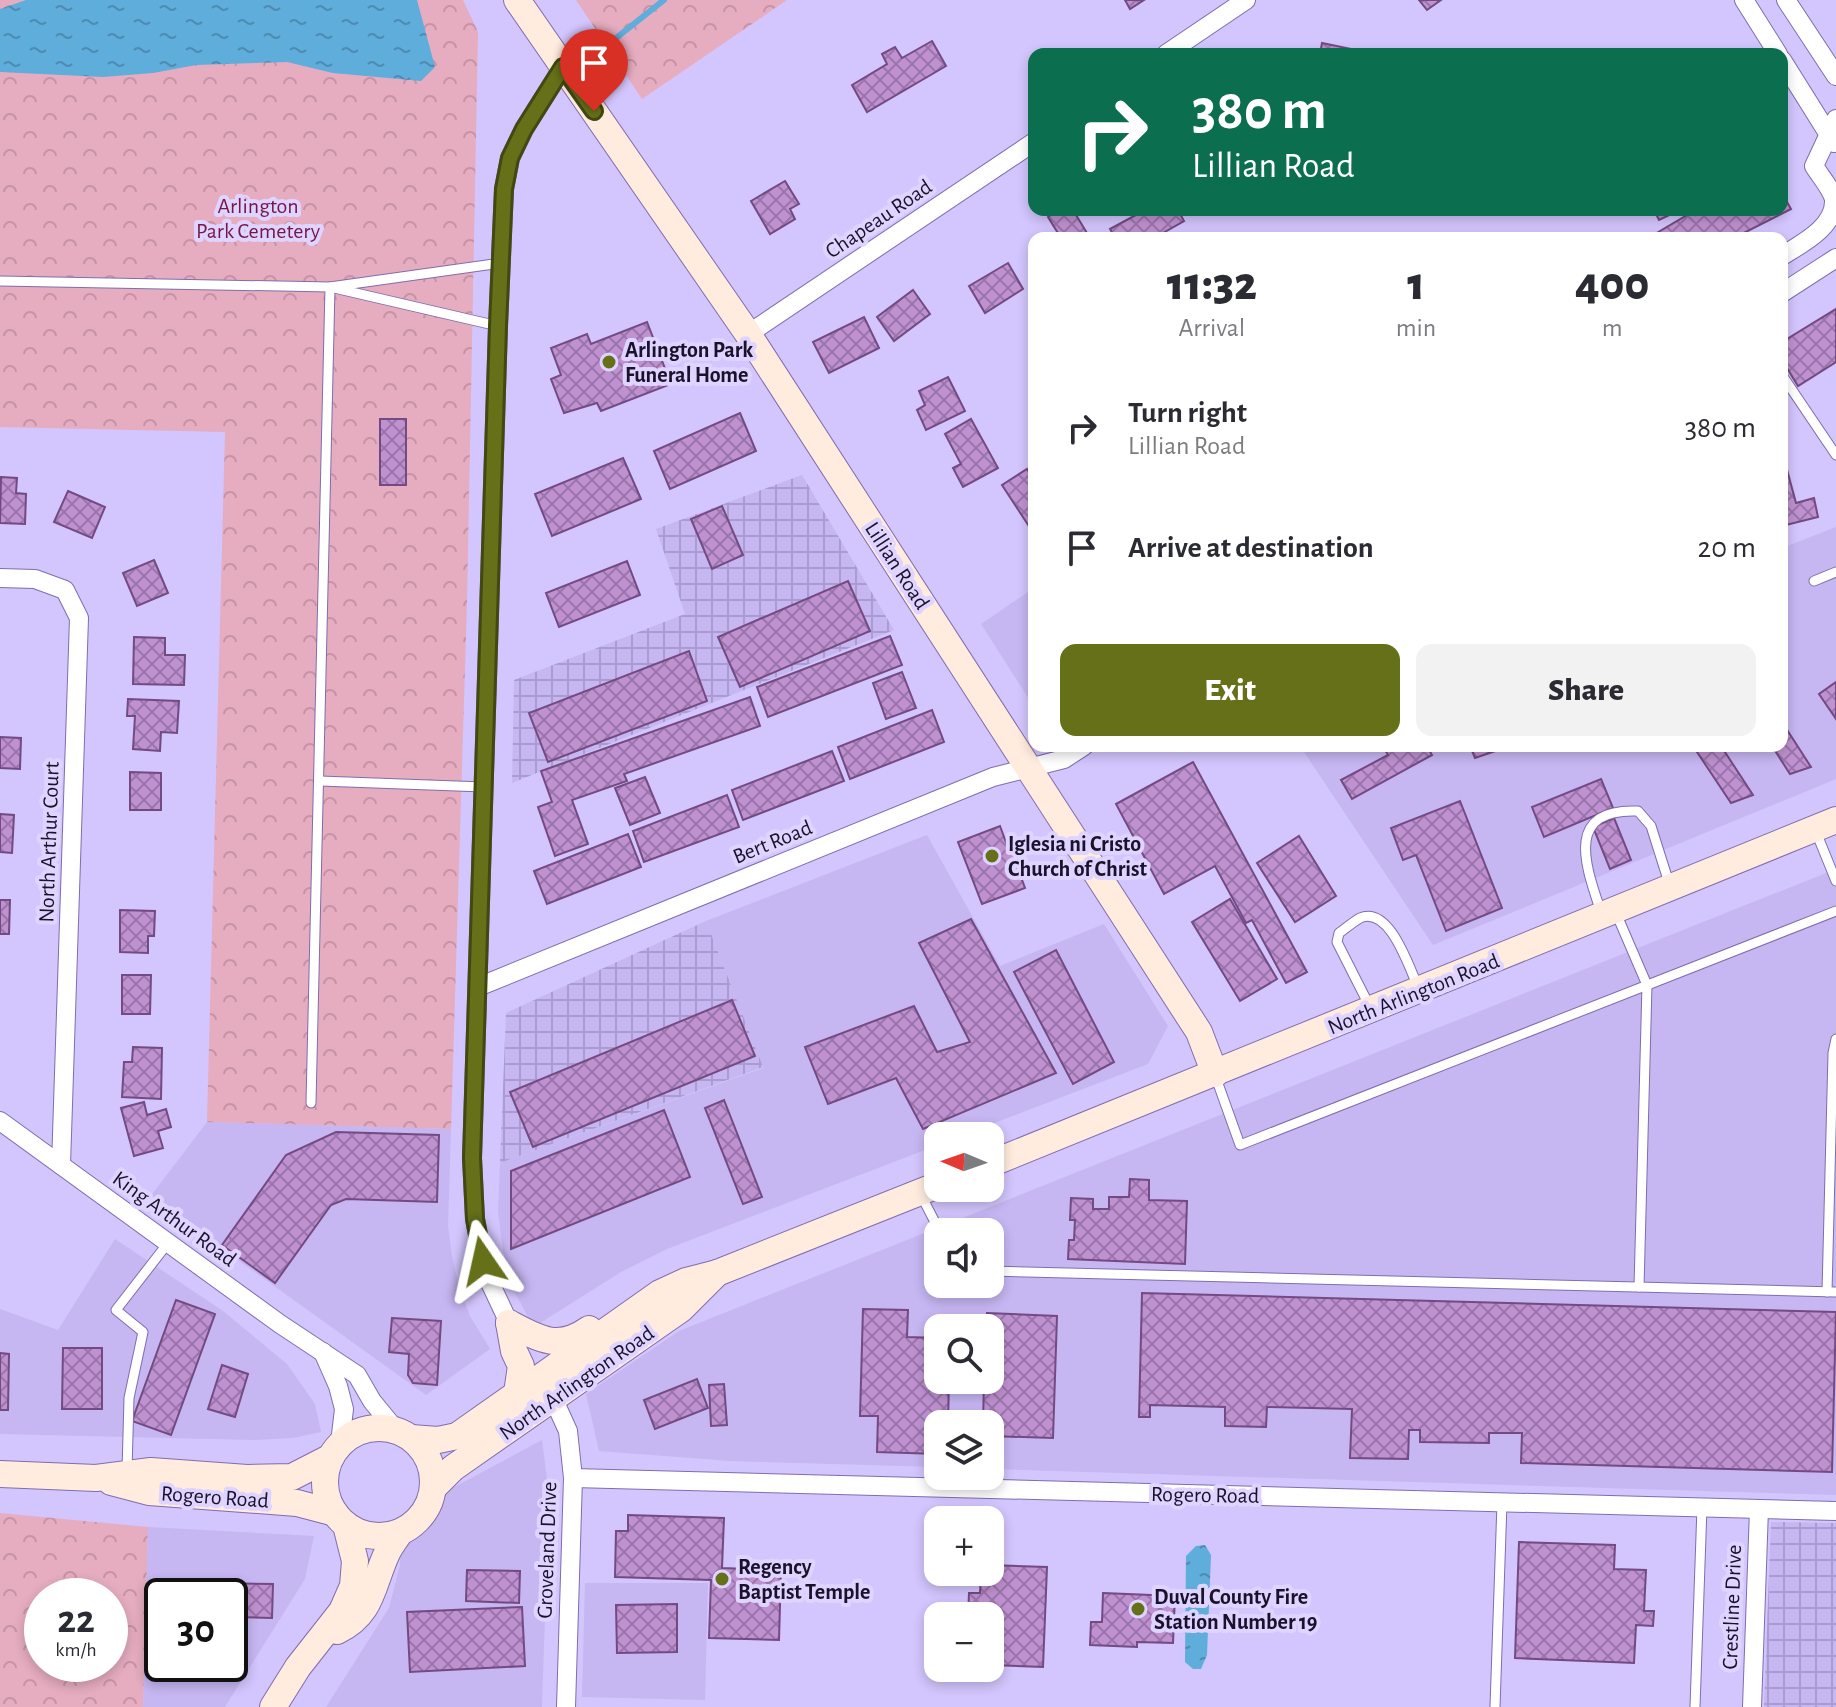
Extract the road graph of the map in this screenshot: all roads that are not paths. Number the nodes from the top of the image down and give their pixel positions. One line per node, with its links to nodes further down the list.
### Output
1 (517, 0): 7 (main road, Lillian Road)
2 (1246, 0): 5 (street)
3 (1744, 0): 6 (street)
4 (1786, 0): 9 (street)
5 (1175, 48)
6 (1774, 48)
7 (563, 67): 14 (street); 19 (main road, Lillian Road)
8 (1788, 68): 10 (street)
9 (1836, 76)
10 (1834, 133): 12 (street)
11 (1028, 146): 19 (street, Chapeau Road)
12 (1788, 252)
13 (1836, 258): 17 (street)
14 (501, 263): 16 (lane); 18 (street)
15 (0, 281): 16 (lane)
16 (330, 287): 18 (lane); 27 (lane)
17 (1788, 289)
18 (498, 326): 28 (street)
19 (748, 334): 26 (main road, Lillian Road)
20 (1788, 384): 21 (lane)
21 (1836, 455)
22 (1836, 572): 24 (lane)
23 (0, 578): 43 (street, North Arthur Court)
24 (1814, 581)
25 (1075, 752): 26 (street, Bert Road)
26 (1028, 768): 35 (street, Bert Road); 39 (main road, Lillian Road)
27 (320, 781): 28 (lane); 40 (lane)
28 (484, 787): 35 (street)
29 (1825, 824): 30 (lane); 31 (main road, North Arlington Road)
30 (1836, 881)
31 (1671, 888): 33 (main road, North Arlington Road); 33 (lane)
32 (1836, 911): 34 (lane)
33 (1609, 913): 34 (lane); 36 (main road, North Arlington Road)
34 (1647, 985): 39 (lane); 49 (lane)
35 (478, 987): 51 (street)
36 (1420, 990): 37 (main road, North Arlington Road); 37 (lane)
37 (1371, 1010): 39 (main road, North Arlington Road)
38 (1836, 1039): 50 (lane)
39 (1215, 1074): 42 (main road, North Arlington Road)
40 (311, 1103)
41 (0, 1121): 43 (street, King Arthur Road)
42 (1004, 1158)
43 (61, 1165): 45 (street, King Arthur Road)
44 (924, 1191): 47 (main road, North Arlington Road)
45 (168, 1243): 52 (street, King Arthur Road); 58 (lane)
46 (1004, 1271): 49 (lane)
47 (717, 1273): 48 (main road, North Arlington Road); 54 (main road, North Arlington Road)
48 (686, 1281): 51 (main road); 53 (main road, North Arlington Road)
49 (1639, 1287): 50 (lane)
50 (1831, 1292)
51 (509, 1323): 53 (main road)
52 (323, 1352): 55 (street, King Arthur Road); 56 (street)
53 (517, 1393): 55 (main road, North Arlington Road)
54 (553, 1398): 60 (street, Groveland Drive); 61 (main road, North Arlington Road)
55 (403, 1434): 56 (main road); 61 (main road)
56 (335, 1450): 58 (main road, Rogero Road); 66 (main road)
57 (0, 1474): 59 (main road, Rogero Road)
58 (127, 1474): 59 (main road, Rogero Road)
59 (96, 1478): 66 (main road, Rogero Road)
60 (573, 1478): 62 (street, Rogero Road); 70 (street, Groveland Drive)
61 (433, 1488): 67 (main road)
62 (1502, 1502): 63 (street, Rogero Road); 71 (lane)
63 (1702, 1507): 64 (street, Rogero Road); 72 (lane)
64 (1759, 1509): 65 (street, Rogero Road); 73 (street, Crestline Drive)
65 (1836, 1511)
66 (341, 1519): 67 (main road); 68 (main road)
67 (400, 1532): 68 (main road)
68 (320, 1639): 69 (main road)
69 (273, 1707)
70 (566, 1707)
71 (1495, 1707)
72 (1695, 1707)
73 (1752, 1707)

